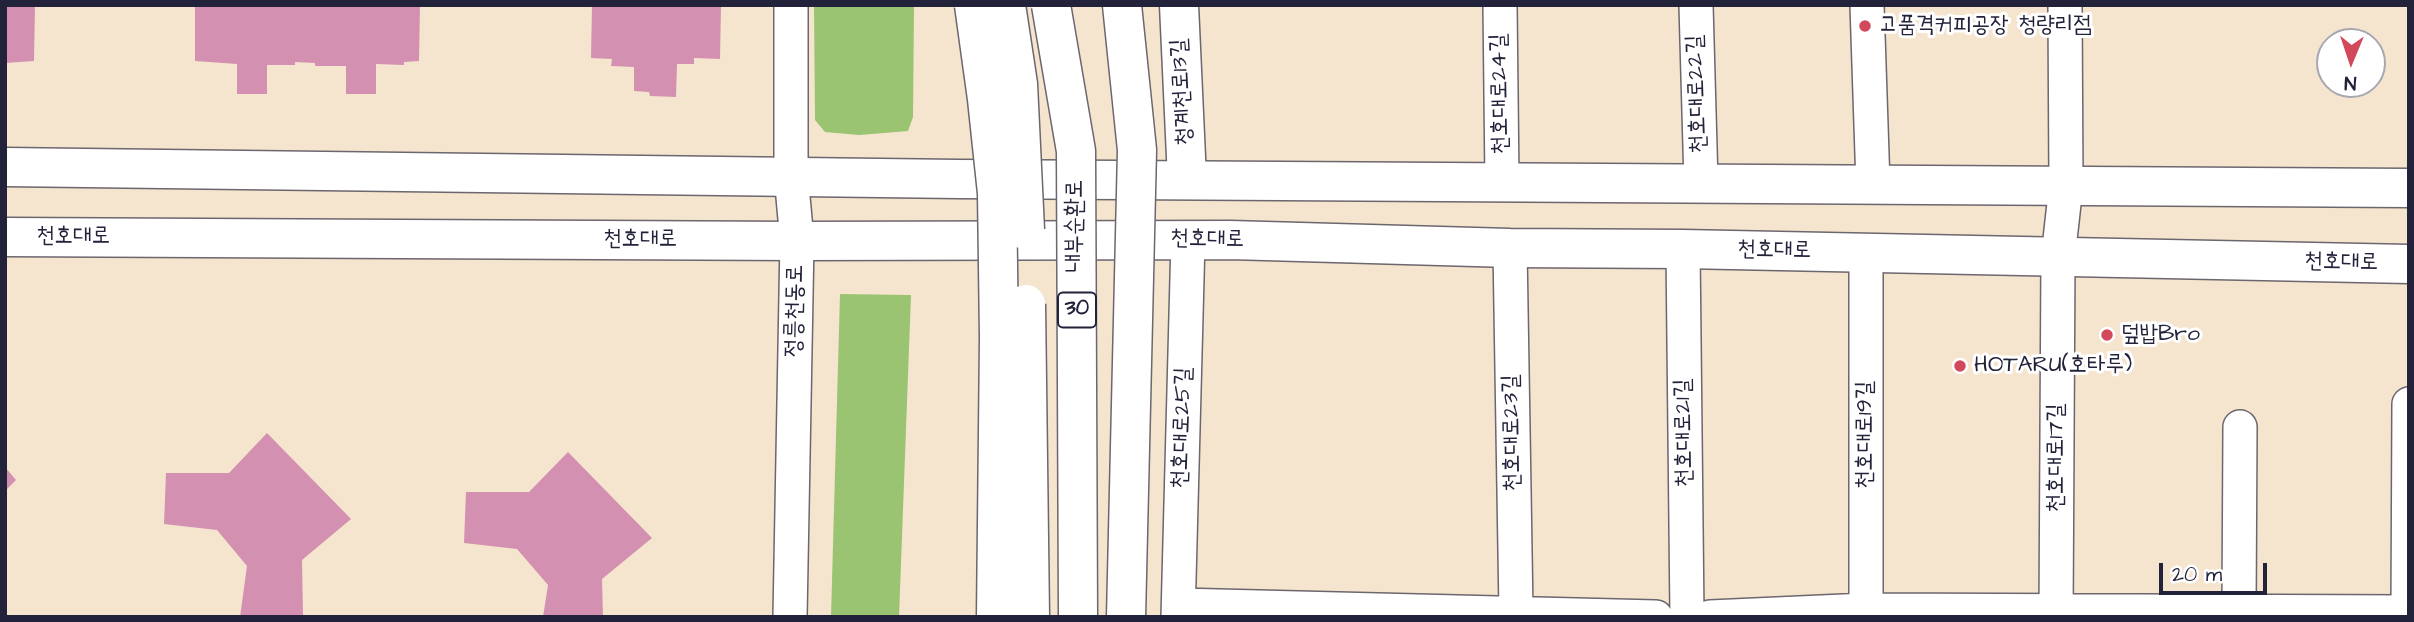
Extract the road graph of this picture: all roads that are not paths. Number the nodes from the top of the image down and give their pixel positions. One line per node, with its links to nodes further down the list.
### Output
1 (791, 5): 12 (street, 정릉천동로)
2 (974, 5): 37 (main road, bridge)
3 (1006, 5): 38 (main road, 30, bridge)
4 (1051, 5): 39 (main road, 내부순환로 / 30, bridge)
5 (1122, 5): 40 (main road, bridge)
6 (1179, 5): 13 (main road, 청계천로13길)
7 (1500, 5): 14 (street, 천호대로24길)
8 (1696, 5): 15 (street, 천호대로22길)
9 (1867, 5): 16 (street)
10 (2064, 5): 17 (street)
11 (5, 167): 12 (main road)
12 (791, 175): 13 (main road, bridge); 21 (street, 정릉천동로)
13 (1180, 179): 14 (main road)
14 (1502, 182): 15 (main road)
15 (1701, 184): 16 (main road)
16 (1873, 185): 17 (main road)
17 (2066, 186): 18 (main road); 25 (street, 천호대로17길)
18 (2409, 188)
19 (5, 237): 21 (main road, 천호대로)
20 (1180, 240): 21 (main road, 천호대로, bridge); 22 (main road, 천호대로); 29 (street, 천호대로25길)
21 (797, 241): 36 (street, 정릉천동로)
22 (1510, 248): 23 (main road, 천호대로); 35 (street, 천호대로23길)
23 (1683, 249): 24 (main road, 천호대로); 42 (street, 천호대로21길)
24 (1866, 253): 25 (main road, 천호대로); 32 (street, 천호대로19길)
25 (2058, 257): 26 (main road, 천호대로); 33 (street, 천호대로17길)
26 (2409, 264)
27 (2409, 404): 34 (street)
28 (2240, 427): 30 (street)
29 (1178, 611): 31 (street)
30 (2239, 611): 33 (street); 34 (street)
31 (1371, 613): 35 (street)
32 (1866, 613): 33 (street); 43 (street)
33 (2056, 613)
34 (2396, 613)
35 (1517, 614): 41 (street)
36 (790, 617)
37 (996, 617)
38 (1030, 617)
39 (1078, 617)
40 (1126, 617)
41 (1656, 617)
42 (1687, 617)
43 (1710, 617)

